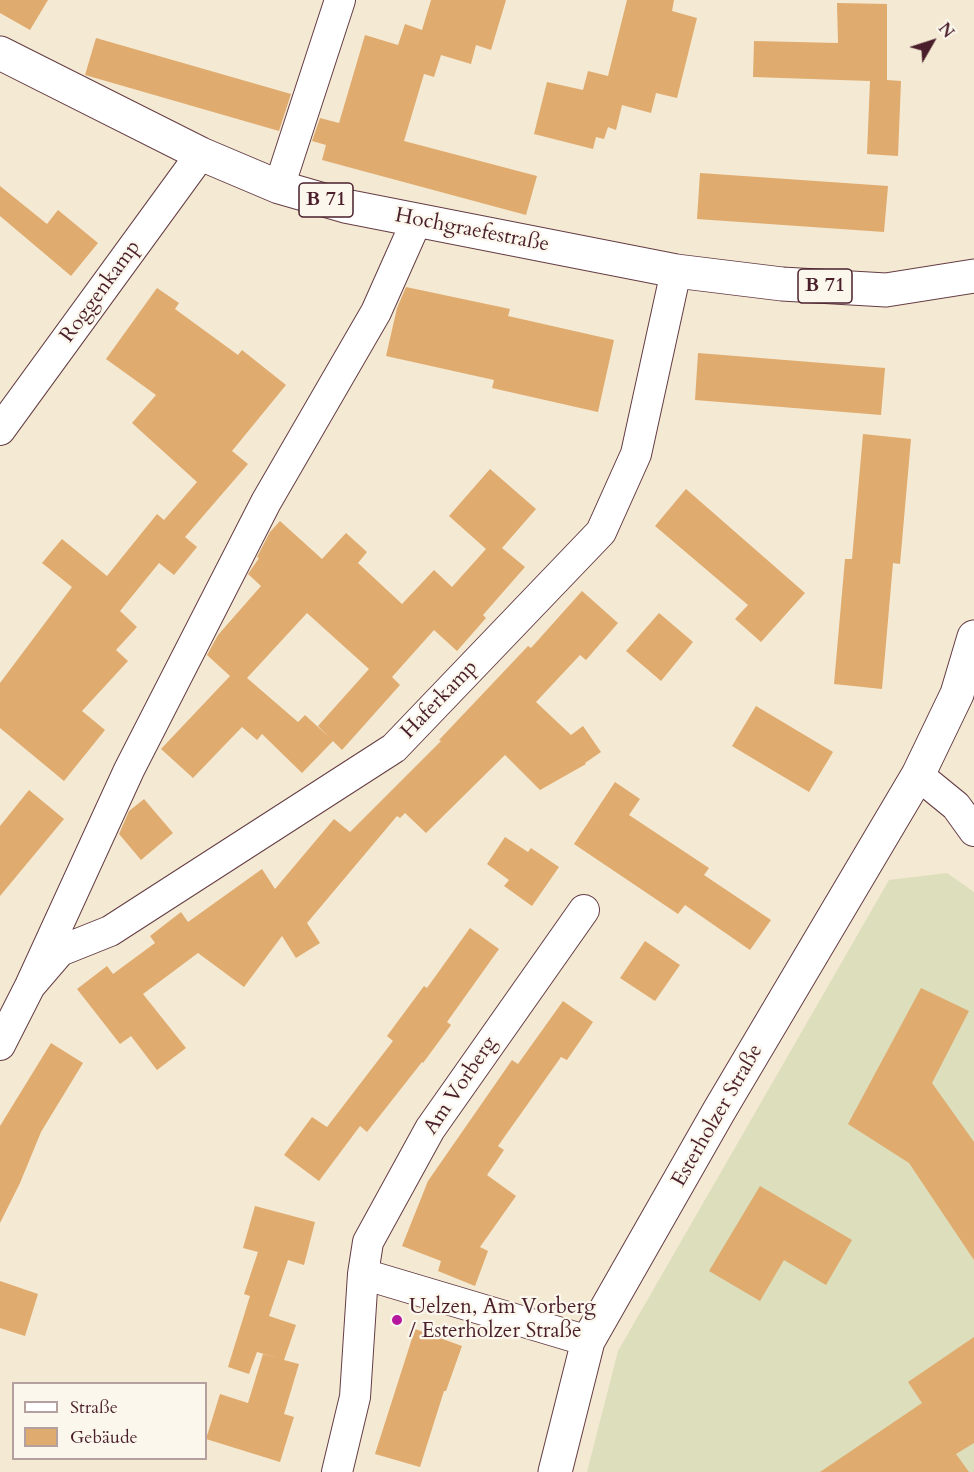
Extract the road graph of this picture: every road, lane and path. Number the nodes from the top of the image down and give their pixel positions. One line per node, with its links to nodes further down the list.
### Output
1 (340, 0): 4 (street)
2 (0, 53): 3 (main road, Hochgraefestraße / B 71)
3 (201, 154): 4 (main road, Hochgraefestraße / B 71); 8 (street, Roggenkamp)
4 (279, 187): 5 (main road, Hochgraefestraße / B 71)
5 (417, 220): 6 (main road, Hochgraefestraße / B 71); 13 (street, Haferkamp)
6 (676, 271): 7 (main road, Hochgraefestraße / B 71); 13 (street, Haferkamp)
7 (974, 276)
8 (0, 430)
9 (974, 637): 10 (main road, Esterholzer Straße)
10 (918, 776): 11 (street); 16 (main road, Esterholzer Straße)
11 (974, 831)
12 (584, 910): 15 (street, Am Vorberg)
13 (30, 986): 14 (street, Haferkamp)
14 (0, 1045)
15 (363, 1274): 16 (street); 17 (street, Am Vorberg)
16 (588, 1341): 18 (main road, Esterholzer Straße)
17 (337, 1472)
18 (555, 1472)

